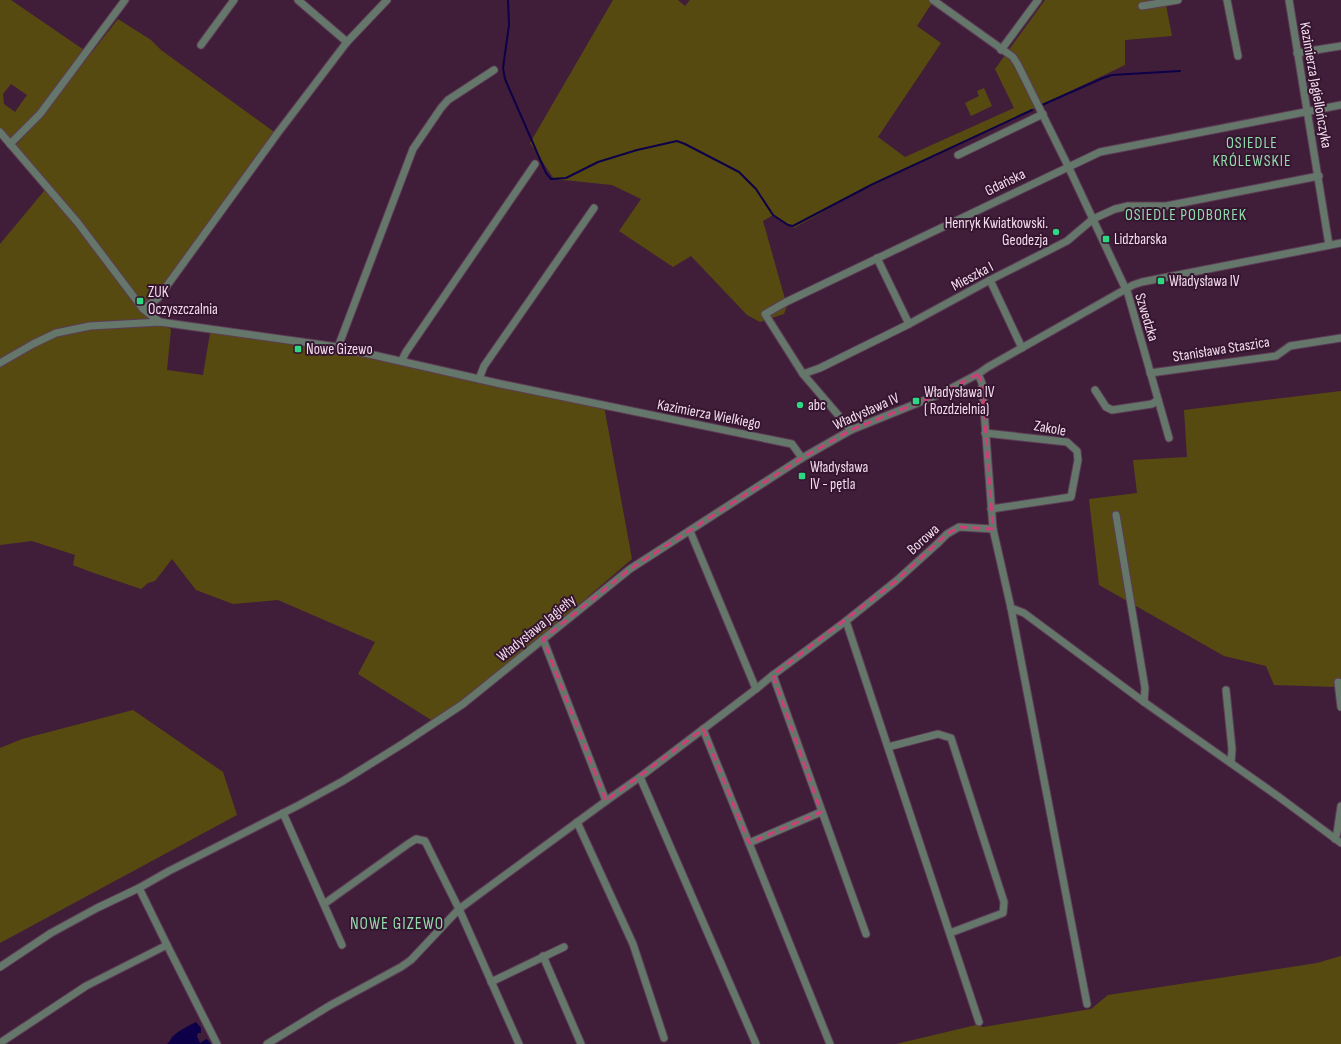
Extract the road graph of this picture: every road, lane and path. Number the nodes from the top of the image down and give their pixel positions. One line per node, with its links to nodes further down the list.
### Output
1 (125, 0): 23 (street)
2 (234, 0): 13 (street)
3 (298, 0): 12 (street)
4 (387, 0): 12 (street)
5 (933, 0): 10 (street)
6 (1038, 0): 15 (street)
7 (1178, 0): 11 (street)
8 (1227, 0): 17 (street)
9 (1288, 0): 16 (street, Kazimierza Jagiellończyka)
10 (941, 2): 15 (street)
11 (1142, 6)
12 (347, 42): 35 (street)
13 (201, 45)
14 (1341, 46): 16 (street)
15 (1001, 50): 21 (street)
16 (1297, 53): 20 (street, Kazimierza Jagiellończyka)
17 (1238, 56)
18 (494, 70): 39 (street)
19 (1341, 105): 20 (street, Gdańska)
20 (1306, 111): 26 (street, Gdańska); 27 (street, Kazimierza Jagiellończyka)
21 (1043, 114): 24 (street); 26 (street)
22 (0, 132): 23 (street)
23 (10, 144): 35 (street)
24 (958, 155)
25 (535, 164): 41 (street)
26 (1068, 166): 29 (street); 32 (street, Gdańska)
27 (1319, 176): 29 (street, Mieszka I); 31 (street, Kazimierza Jagiellończyka)
28 (594, 208): 46 (street)
29 (1093, 219): 33 (street, Mieszka I); 34 (street)
30 (1341, 243): 31 (street, Władysława IV)
31 (1329, 245): 34 (street, Władysława IV)
32 (877, 258): 37 (street); 44 (street, Gdańska)
33 (990, 280): 37 (street, Mieszka I); 40 (street)
34 (1125, 289): 40 (street, Władysława IV); 43 (street, Szwedzka)
35 (143, 309): 36 (street)
36 (160, 322): 39 (street, Kazimierza Wielkiego); 42 (street, Kazimierza Wielkiego)
37 (909, 324): 44 (street, Mieszka I)
38 (1341, 338): 43 (street, Stanisława Staszica)
39 (338, 347): 41 (street, Kazimierza Wielkiego)
40 (1022, 348): 45 (street, Władysława IV)
41 (402, 360): 46 (street, Kazimierza Wielkiego)
42 (0, 363)
43 (1150, 373): 48 (street, Szwedzka)
44 (803, 374): 49 (street)
45 (978, 374): 49 (street, Władysława IV); 50 (street)
46 (479, 379): 52 (street, Kazimierza Wielkiego)
47 (1095, 390): 48 (street)
48 (1158, 400): 51 (street, Szwedzka)
49 (851, 430): 52 (street, Władysława IV)
50 (985, 433): 53 (street); 53 (street, Zakole)
51 (1169, 438)
52 (802, 458): 56 (street, Władysława Jagiełły)
53 (991, 509): 55 (street)
54 (1116, 515): 64 (street)
55 (993, 528): 57 (street); 58 (street, Borowa)
56 (690, 531): 59 (street, Władysława Jagiełły); 62 (street)
57 (1011, 608): 64 (street); 88 (street)
58 (846, 621): 60 (street, Borowa); 67 (street)
59 (543, 639): 70 (street); 73 (street, Władysława Jagiełły)
60 (773, 675): 62 (street, Borowa); 72 (street)
61 (1341, 683): 65 (street)
62 (756, 689): 66 (street, Borowa)
63 (1226, 690): 68 (street)
64 (1144, 702): 68 (street)
65 (1341, 707)
66 (704, 729): 69 (street, Borowa); 76 (street)
67 (888, 747): 80 (street); 80 (street)
68 (1231, 763): 75 (street)
69 (640, 777): 70 (street, Borowa); 96 (street)
70 (606, 801): 74 (street, Borowa)
71 (1341, 806): 75 (street)
72 (822, 812): 76 (street); 81 (street)
73 (283, 813): 77 (street, Władysława Jagiełły); 78 (street)
74 (577, 822): 79 (street, Borowa); 90 (street)
75 (1338, 841)
76 (749, 843): 97 (street)
77 (139, 888): 83 (street); 86 (street, Władysława Jagiełły)
78 (324, 904): 79 (street); 82 (street)
79 (459, 909): 87 (street); 93 (street, Borowa)
80 (950, 933): 89 (street)
81 (866, 934)
82 (342, 945)
83 (167, 946): 91 (street); 92 (street)
84 (564, 947): 85 (street)
85 (543, 956): 87 (street); 95 (street)
86 (0, 967)
87 (491, 982): 94 (street)
88 (1087, 1004)
89 (979, 1022)
90 (664, 1038)
91 (0, 1043)
92 (217, 1044)
93 (267, 1044)
94 (519, 1044)
95 (581, 1044)
96 (756, 1044)
97 (830, 1044)

